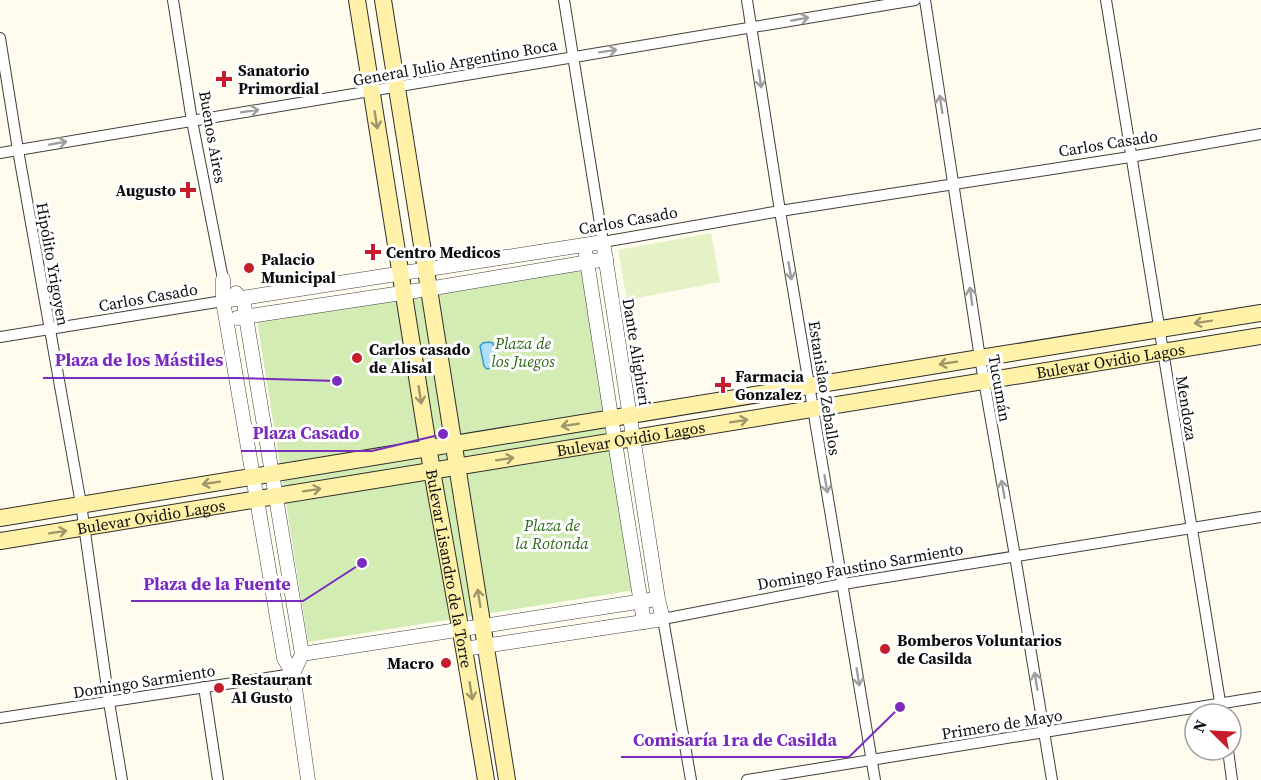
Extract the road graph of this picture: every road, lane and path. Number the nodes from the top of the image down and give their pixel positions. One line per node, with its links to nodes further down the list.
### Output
1 (172, 0): 14 (street, Buenos Aires)
2 (357, 0): 13 (main road, Bulevar Lisandro de la Torre)
3 (383, 0): 12 (main road, Bulevar Lisandro de la Torre)
4 (564, 0): 11 (street, Dante Alighieri)
5 (747, 0): 9 (street, Estanislao Zeballos)
6 (915, 0): 9 (street, General Julio Argentino Roca, one-way to 6)
7 (925, 0): 19 (street, Tucumán, one-way to 7)
8 (1106, 0): 18 (street, Mendoza)
9 (752, 28): 11 (street, General Julio Argentino Roca, one-way to 9); 20 (street, Estanislao Zeballos, one-way to 20)
10 (0, 38): 16 (street, Hipólito Yrigoyen)
11 (573, 57): 12 (street, General Julio Argentino Roca); 21 (street, Dante Alighieri)
12 (397, 87): 13 (street, General Julio Argentino Roca); 25 (main road, Bulevar Lisandro de la Torre)
13 (371, 92): 14 (street, General Julio Argentino Roca, one-way to 13); 26 (main road, Bulevar Lisandro de la Torre, one-way to 26)
14 (192, 121): 16 (street, General Julio Argentino Roca, one-way to 14); 27 (street, Buenos Aires)
15 (1261, 134): 18 (street, Carlos Casado)
16 (18, 150): 17 (street, General Julio Argentino Roca); 36 (street, Hipólito Yrigoyen)
17 (0, 153)
18 (1130, 157): 19 (street, Carlos Casado); 35 (street, Mendoza)
19 (954, 183): 20 (street, Carlos Casado); 40 (street, Tucumán, one-way to 19)
20 (780, 211): 21 (street, Carlos Casado); 42 (street, Estanislao Zeballos, one-way to 42)
21 (603, 242): 22 (street, Carlos Casado); 23 (street, Dante Alighieri)
22 (585, 244): 24 (street); 25 (street, Carlos Casado)
23 (606, 259): 24 (street, Carlos Casado); 44 (street, Dante Alighieri)
24 (587, 263): 28 (street, Carlos Casado); 45 (street)
25 (425, 270): 26 (street, Carlos Casado); 28 (main road, Bulevar Lisandro de la Torre)
26 (400, 273): 29 (main road, Bulevar Lisandro de la Torre); 30 (street, Carlos Casado)
27 (223, 279): 30 (street); 31 (street, Buenos Aires)
28 (428, 289): 29 (street, Carlos Casado); 48 (main road, Bulevar Lisandro de la Torre)
29 (404, 292): 33 (street, Carlos Casado); 49 (main road, Bulevar Lisandro de la Torre, one-way to 49)
30 (241, 298): 31 (street, Carlos Casado); 33 (street)
31 (223, 301): 34 (street, Buenos Aires); 36 (street, Carlos Casado)
32 (1261, 313): 35 (main road, Bulevar Ovidio Lagos, one-way to 35)
33 (246, 317): 34 (street, Carlos Casado); 52 (street)
34 (226, 320): 53 (street, Buenos Aires)
35 (1159, 329): 39 (street, Mendoza); 40 (main road, Bulevar Ovidio Lagos)
36 (50, 330): 38 (street, Carlos Casado); 56 (street, Hipólito Yrigoyen)
37 (1261, 336): 39 (main road, Bulevar Ovidio Lagos)
38 (0, 337)
39 (1163, 352): 41 (main road, Bulevar Ovidio Lagos); 60 (street, Mendoza)
40 (980, 358): 41 (street, Tucumán); 42 (main road, Bulevar Ovidio Lagos, one-way to 42)
41 (984, 381): 43 (main road, Bulevar Ovidio Lagos); 62 (street, Tucumán, one-way to 41)
42 (810, 386): 43 (street, Estanislao Zeballos); 44 (main road, Bulevar Ovidio Lagos)
43 (813, 409): 46 (main road, Bulevar Ovidio Lagos, one-way to 43); 63 (street, Estanislao Zeballos, one-way to 63)
44 (630, 416): 45 (main road, Bulevar Ovidio Lagos); 46 (street, Dante Alighieri)
45 (612, 418): 47 (street); 48 (main road, Bulevar Ovidio Lagos, one-way to 48)
46 (633, 438): 47 (main road, Bulevar Ovidio Lagos); 64 (street, Dante Alighieri)
47 (615, 442): 50 (main road, Bulevar Ovidio Lagos, one-way to 47); 65 (street)
48 (454, 444): 49 (main road, Bulevar Ovidio Lagos); 50 (main road, Bulevar Lisandro de la Torre)
49 (429, 448): 51 (main road, Bulevar Lisandro de la Torre); 52 (main road, Bulevar Ovidio Lagos)
50 (458, 467): 51 (main road, Bulevar Ovidio Lagos); 68 (main road, Bulevar Lisandro de la Torre, one-way to 50)
51 (432, 471): 54 (main road, Bulevar Ovidio Lagos, one-way to 51); 69 (main road, Bulevar Lisandro de la Torre)
52 (272, 474): 53 (main road, Bulevar Ovidio Lagos); 54 (street)
53 (253, 476): 55 (street, Buenos Aires); 56 (main road, Bulevar Ovidio Lagos, one-way to 56)
54 (276, 496): 55 (main road, Bulevar Ovidio Lagos); 72 (street)
55 (257, 499): 59 (main road, Bulevar Ovidio Lagos); 73 (street, Buenos Aires)
56 (81, 504): 58 (main road, Bulevar Ovidio Lagos); 59 (street, Hipólito Yrigoyen)
57 (1261, 517): 60 (street, Domingo Faustino Sarmiento)
58 (0, 518)
59 (84, 527): 61 (main road, Bulevar Ovidio Lagos, one-way to 59); 76 (street, Hipólito Yrigoyen)
60 (1191, 528): 62 (street, Domingo Faustino Sarmiento); 77 (street, Mendoza)
61 (0, 541)
62 (1015, 556): 63 (street, Domingo Faustino Sarmiento); 81 (street, Tucumán, one-way to 62)
63 (843, 585): 66 (street, Domingo Faustino Sarmiento); 82 (street, Estanislao Zeballos, one-way to 82)
64 (658, 599): 65 (street); 66 (street, Dante Alighieri)
65 (642, 602): 67 (street); 68 (street)
66 (663, 619): 67 (street, Domingo Faustino Sarmiento); 89 (street, Dante Alighieri)
67 (645, 622): 70 (street, Domingo Faustino Sarmiento)
68 (483, 627): 69 (street); 70 (main road, Bulevar Lisandro de la Torre)
69 (461, 630): 71 (main road, Bulevar Lisandro de la Torre); 72 (street)
70 (486, 646): 71 (street, Domingo Faustino Sarmiento); 88 (main road, Bulevar Lisandro de la Torre)
71 (464, 649): 87 (main road, Bulevar Lisandro de la Torre, one-way to 87)
72 (302, 654): 73 (street)
73 (293, 674): 74 (street, Domingo Sarmiento); 86 (street, Buenos Aires)
74 (204, 687): 76 (street, Domingo Sarmiento); 85 (street)
75 (1261, 698): 78 (street, Primero de Mayo)
76 (109, 702): 80 (street, Domingo Sarmiento); 84 (street, Hipólito Yrigoyen)
77 (1220, 702)
78 (1243, 703)
79 (1183, 714): 81 (street, Primero de Mayo)
80 (0, 718)
81 (1044, 732): 82 (street, Primero de Mayo); 92 (street, Tucumán)
82 (871, 760): 90 (street, Primero de Mayo); 91 (street, Estanislao Zeballos)
83 (1230, 762): 93 (street)
84 (122, 780)
85 (218, 780)
86 (308, 780)
87 (486, 780)
88 (507, 780)
89 (691, 780)
90 (747, 780)
91 (875, 780)
92 (1052, 780)
93 (1232, 780)

